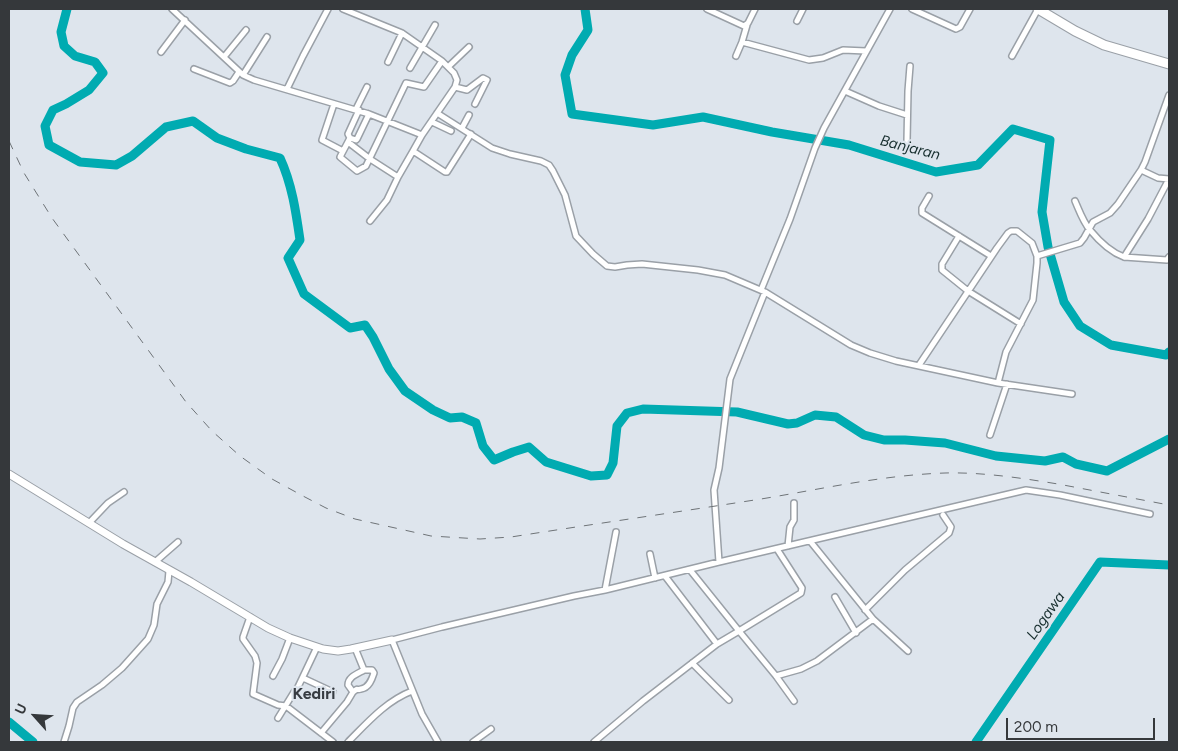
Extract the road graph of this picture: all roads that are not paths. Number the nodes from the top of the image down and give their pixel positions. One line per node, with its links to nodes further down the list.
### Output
1 (172, 9): 11 (street)
2 (328, 9): 36 (street)
3 (343, 9): 16 (street)
4 (707, 9): 14 (street)
5 (755, 9): 14 (street)
6 (803, 9): 12 (street)
7 (890, 9): 21 (street)
8 (912, 9): 9 (street)
9 (970, 9)
10 (1038, 9): 24 (street); 28 (highway)
11 (185, 20): 22 (street); 25 (street)
12 (797, 21)
13 (435, 25): 20 (street)
14 (747, 25): 18 (street)
15 (246, 30): 25 (street)
16 (402, 33): 20 (street); 26 (street)
17 (267, 37): 33 (street)
18 (742, 42): 21 (street); 23 (street)
19 (469, 46): 30 (street)
20 (422, 47): 27 (street); 31 (street)
21 (866, 51): 37 (street)
22 (161, 52)
23 (736, 56)
24 (1012, 56)
25 (224, 57): 33 (street)
26 (388, 62)
27 (442, 62): 30 (street); 46 (street)
28 (1169, 64)
29 (910, 66): 45 (street)
30 (448, 67): 35 (street)
31 (410, 68)
32 (194, 69): 33 (street)
33 (241, 74): 36 (street)
34 (367, 87): 41 (street)
35 (455, 87): 40 (street); 42 (street)
36 (287, 89): 39 (street)
37 (845, 91): 45 (street); 69 (street)
38 (1169, 94): 57 (street)
39 (334, 104): 41 (street); 54 (street)
40 (475, 104)
41 (357, 110): 43 (street); 52 (street)
42 (437, 113): 47 (street); 48 (street)
43 (369, 114): 46 (street); 52 (street)
44 (469, 115): 48 (street)
45 (907, 115): 53 (street)
46 (388, 121): 51 (street); 56 (street)
47 (432, 122): 49 (street); 51 (street)
48 (462, 128): 50 (street)
49 (451, 132)
50 (471, 134): 55 (street); 69 (street)
51 (422, 135): 55 (street)
52 (349, 140): 54 (street); 56 (street)
53 (907, 142)
54 (343, 151): 56 (street)
55 (413, 151): 58 (street)
56 (370, 159): 58 (street)
57 (1141, 170): 59 (street); 63 (street)
58 (398, 177): 62 (street)
59 (1169, 179): 68 (street)
60 (929, 196): 64 (street)
61 (1075, 201): 63 (street)
62 (370, 221)
63 (1089, 229): 66 (street); 68 (street)
64 (959, 236): 65 (street); 70 (street)
65 (992, 256): 66 (street); 70 (street)
66 (1039, 256): 71 (street)
67 (1169, 256): 68 (street)
68 (1124, 257)
69 (763, 291): 72 (street); 90 (street)
70 (968, 291): 71 (street); 72 (street)
71 (1021, 324): 73 (street)
72 (918, 366): 73 (street)
73 (998, 383): 74 (street)
74 (1007, 384): 75 (street); 76 (street)
75 (1072, 394)
76 (990, 435)
77 (9, 474): 82 (street)
78 (124, 492): 82 (street)
79 (794, 503): 86 (street)
80 (1150, 514): 84 (street)
81 (944, 516): 99 (street)
82 (88, 523): 89 (street)
83 (616, 532): 97 (street)
84 (810, 541): 86 (street); 99 (street)
85 (178, 542): 89 (street)
86 (788, 546): 87 (street)
87 (777, 549): 90 (street); 102 (street)
88 (650, 554): 95 (street)
89 (155, 562): 91 (street)
90 (719, 562): 92 (street)
91 (169, 570): 93 (street); 96 (street)
92 (690, 570): 94 (street); 102 (street)
93 (178, 576): 96 (street); 100 (street)
94 (665, 576): 95 (street); 106 (street)
95 (655, 578): 97 (street)
96 (168, 582): 124 (street)
97 (605, 590): 105 (street)
98 (835, 597): 103 (street)
99 (865, 610): 101 (street)
100 (250, 617): 104 (street); 120 (street)
101 (874, 619): 103 (street); 109 (street)
102 (738, 630): 106 (street); 113 (street)
103 (856, 633): 113 (street)
104 (290, 638): 107 (street); 112 (street)
105 (392, 640): 108 (street); 115 (street)
106 (717, 644): 110 (street)
107 (318, 647): 108 (street); 114 (street)
108 (356, 648): 111 (street)
109 (908, 651)
110 (692, 663): 118 (street); 129 (street)
111 (364, 670): 117 (street); 117 (street)
112 (273, 676)
113 (776, 676): 119 (street)
114 (303, 678): 116 (street); 120 (street)
115 (412, 690): 126 (street); 127 (street)
116 (333, 692)
117 (353, 692): 123 (street)
118 (729, 700)
119 (794, 702)
120 (286, 706): 121 (street); 123 (street)
121 (278, 718)
122 (491, 729): 128 (street)
123 (321, 733): 125 (street)
124 (65, 740)
125 (333, 742)
126 (348, 742)
127 (438, 742)
128 (473, 742)
129 (594, 742)

